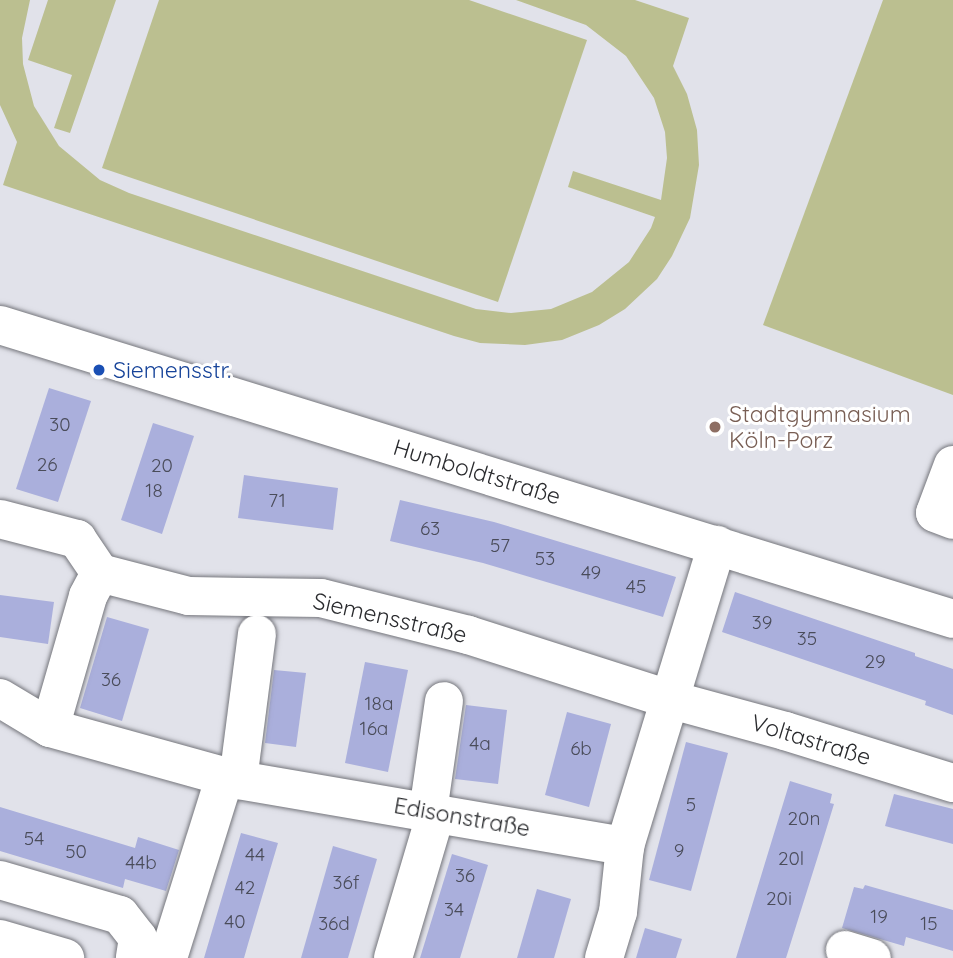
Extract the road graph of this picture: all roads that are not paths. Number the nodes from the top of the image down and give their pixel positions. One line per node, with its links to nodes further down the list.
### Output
1 (0, 325): 5 (street, Humboldtstraße)
2 (953, 465): 4 (street)
3 (0, 519): 6 (street)
4 (953, 520)
5 (716, 545): 7 (street, Humboldtstraße); 10 (street)
6 (100, 573): 10 (street, Siemensstraße); 12 (street)
7 (953, 619)
8 (257, 634): 13 (street)
9 (0, 698): 12 (street, Edisonstraße)
10 (668, 699): 14 (street, Voltastraße); 16 (street)
11 (444, 701): 15 (street)
12 (50, 727): 13 (street, Edisonstraße)
13 (232, 778): 15 (street, Edisonstraße); 21 (street)
14 (953, 783)
15 (432, 812): 16 (street, Edisonstraße); 22 (street)
16 (625, 846): 23 (street)
17 (0, 880): 20 (street)
18 (0, 939): 19 (street)
19 (65, 958)
20 (135, 958)
21 (168, 958)
22 (393, 958)
23 (604, 958)

